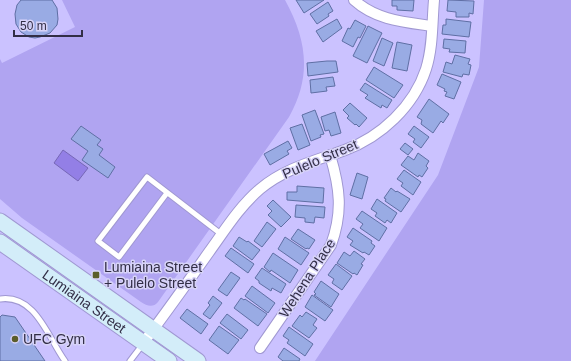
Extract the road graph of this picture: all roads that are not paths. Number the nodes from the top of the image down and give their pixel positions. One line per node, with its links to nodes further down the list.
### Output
1 (354, 0): 3 (street)
2 (434, 0): 3 (street, Pulelo Street)
3 (432, 26): 4 (street, Pulelo Street)
4 (330, 155): 7 (street, Pulelo Street); 12 (street, Wehena Place)
5 (167, 193): 5 (lane); 7 (lane)
6 (0, 221): 10 (main road, Lumiaina Street)
7 (222, 234): 10 (street, Pulelo Street)
8 (0, 242): 11 (main road, Lumiaina Street)
9 (0, 299): 13 (lane)
10 (154, 329): 11 (street, Pulelo Street); 16 (main road, Lumiaina Street)
11 (143, 343): 14 (lane); 15 (main road, Lumiaina Street)
12 (260, 348)
13 (65, 361)
14 (130, 361)
15 (169, 361)
16 (198, 361)

